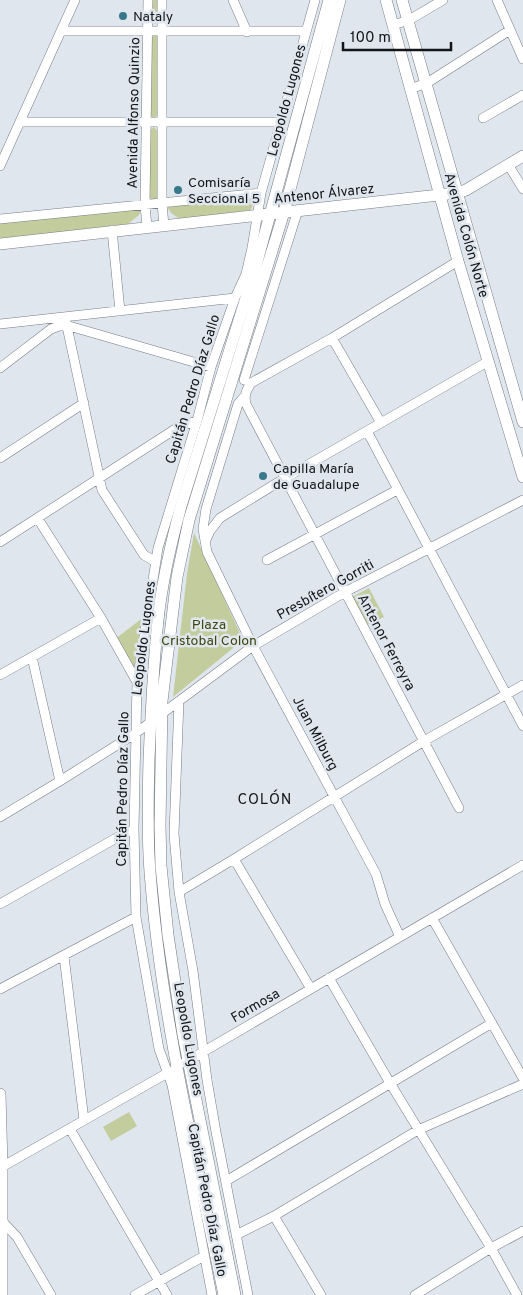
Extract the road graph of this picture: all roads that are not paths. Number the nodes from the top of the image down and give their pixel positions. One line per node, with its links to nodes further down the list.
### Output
1 (75, 0): 15 (street)
2 (148, 0): 16 (street, Avenida Alfonso Quinzio)
3 (162, 0): 17 (street, Avenida Alfonso Quinzio)
4 (233, 0): 19 (street)
5 (315, 0): 18 (street, Capitán Pedro Díaz Gallo)
6 (329, 0): 40 (main road, Leopoldo Lugones)
7 (340, 0): 39 (main road, Leopoldo Lugones)
8 (386, 0): 13 (main road, Avenida Colón Norte)
9 (402, 0): 12 (main road, Avenida Colón Norte)
10 (443, 0): 12 (street)
11 (497, 0): 14 (street)
12 (409, 20): 13 (street); 21 (main road, Avenida Colón Norte)
13 (393, 25): 22 (main road, Avenida Colón Norte)
14 (510, 30): 20 (street); 21 (street)
15 (61, 31): 16 (street); 27 (street)
16 (148, 31): 17 (street); 25 (street, Avenida Alfonso Quinzio)
17 (162, 31): 19 (street); 26 (street, Avenida Alfonso Quinzio)
18 (306, 31): 19 (street); 28 (street, Capitán Pedro Díaz Gallo)
19 (247, 32)
20 (523, 59)
21 (427, 82): 22 (street); 34 (main road, Avenida Colón Norte)
22 (410, 88): 35 (main road, Avenida Colón Norte)
23 (523, 95): 24 (street)
24 (483, 118)
25 (146, 121): 26 (street); 27 (street); 37 (street, Avenida Alfonso Quinzio)
26 (162, 121): 28 (street); 36 (street, Avenida Alfonso Quinzio)
27 (20, 122): 30 (street)
28 (282, 122): 33 (street, Capitán Pedro Díaz Gallo)
29 (523, 156): 31 (main road, Antenor Álvarez)
30 (0, 166)
31 (508, 166): 32 (street); 34 (main road, Antenor Álvarez)
32 (523, 189)
33 (261, 193): 36 (street); 41 (street, Capitán Pedro Díaz Gallo)
34 (457, 193): 35 (main road, Antenor Álvarez); 62 (main road, Avenida Colón Norte)
35 (440, 196): 38 (main road, Antenor Álvarez); 47 (main road, Avenida Colón Norte)
36 (162, 203): 37 (street); 43 (street, Avenida Alfonso Quinzio)
37 (145, 205): 42 (street); 44 (street, Avenida Alfonso Quinzio)
38 (298, 210): 39 (main road, Antenor Álvarez); 58 (street)
39 (284, 212): 40 (main road, Antenor Álvarez); 57 (main road, Leopoldo Lugones)
40 (270, 214): 41 (main road, Antenor Álvarez); 88 (main road, Leopoldo Lugones)
41 (257, 215): 43 (main road, Antenor Álvarez); 48 (street, Capitán Pedro Díaz Gallo)
42 (0, 219)
43 (164, 226): 44 (main road, Antenor Álvarez)
44 (147, 227): 45 (main road, Antenor Álvarez)
45 (112, 230): 46 (main road, Antenor Álvarez); 49 (street)
46 (0, 244)
47 (458, 261): 53 (street); 54 (main road, Avenida Colón Norte)
48 (235, 298): 49 (street); 55 (street, Capitán Pedro Díaz Gallo)
49 (120, 311): 50 (street)
50 (65, 317): 51 (street); 52 (street)
51 (0, 324)
52 (68, 326): 55 (street); 56 (street); 60 (street)
53 (332, 338): 58 (street); 63 (street)
54 (487, 362): 63 (street); 66 (main road, Avenida Colón Norte)
55 (211, 367): 61 (street, Capitán Pedro Díaz Gallo)
56 (0, 368)
57 (233, 376): 58 (street); 87 (main road, Leopoldo Lugones)
58 (248, 382): 59 (street)
59 (244, 397): 67 (street, Antenor Ferreyra); 74 (street)
60 (84, 403): 65 (street); 68 (street)
61 (197, 421): 68 (street); 77 (street, Capitán Pedro Díaz Gallo)
62 (523, 422)
63 (381, 423): 64 (street)
64 (367, 431): 67 (street); 69 (street)
65 (0, 458)
66 (523, 477)
67 (285, 478): 72 (street, Antenor Ferreyra); 74 (street)
68 (98, 479): 71 (street); 77 (street)
69 (398, 490): 72 (street); 75 (street)
70 (523, 500): 75 (street, Presbítero Gorriti)
71 (38, 518): 73 (street); 79 (street)
72 (314, 534): 76 (street); 78 (street, Antenor Ferreyra)
73 (0, 542)
74 (205, 543): 80 (street, Juan Milburg)
75 (428, 550): 78 (street, Presbítero Gorriti); 85 (street)
76 (267, 560)
77 (156, 562): 83 (street, Capitán Pedro Díaz Gallo)
78 (345, 592): 80 (street, Presbítero Gorriti); 91 (street, Antenor Ferreyra)
79 (101, 618): 81 (street); 83 (street)
80 (253, 646): 86 (street, Presbítero Gorriti); 93 (street, Juan Milburg)
81 (32, 657): 82 (street); 92 (street)
82 (0, 675)
83 (138, 682): 90 (street, Capitán Pedro Díaz Gallo)
84 (523, 685): 85 (street)
85 (506, 695): 89 (street); 91 (street)
86 (179, 701): 87 (street, Presbítero Gorriti); 99 (street, Capitán Pedro Díaz Gallo)
87 (162, 714): 88 (street, Presbítero Gorriti); 110 (main road, Leopoldo Lugones)
88 (150, 722): 90 (street, Presbítero Gorriti); 111 (main road, Leopoldo Lugones)
89 (523, 726)
90 (136, 733): 92 (street, Presbítero Gorriti); 96 (street, Capitán Pedro Díaz Gallo)
91 (424, 741): 93 (street); 94 (street, Antenor Ferreyra)
92 (60, 781): 95 (street, Presbítero Gorriti)
93 (335, 797): 97 (street); 103 (street, Juan Milburg)
94 (459, 808)
95 (0, 816)
96 (134, 830): 100 (street); 101 (street, Capitán Pedro Díaz Gallo)
97 (234, 859): 99 (street); 107 (street)
98 (523, 865): 102 (street, Formosa)
99 (179, 892): 109 (street, Capitán Pedro Díaz Gallo)
100 (0, 904)
101 (136, 917): 104 (street); 111 (street, Capitán Pedro Díaz Gallo)
102 (432, 918): 103 (street, Formosa); 108 (street)
103 (400, 937): 105 (street, Formosa)
104 (64, 956): 106 (street); 116 (street)
105 (330, 978): 107 (street, Formosa); 113 (street)
106 (0, 989)
107 (311, 989): 109 (street, Formosa)
108 (492, 1023): 112 (street); 113 (street)
109 (204, 1051): 110 (street, Formosa); 120 (street, Capitán Pedro Díaz Gallo)
110 (188, 1061): 111 (street, Formosa); 134 (main road, Leopoldo Lugones)
111 (173, 1070): 116 (street, Formosa); 126 (street, Capitán Pedro Díaz Gallo); 133 (main road, Leopoldo Lugones)
112 (523, 1078)
113 (390, 1083): 118 (street); 120 (street)
114 (523, 1084): 118 (street)
115 (0, 1094): 119 (main road)
116 (84, 1120): 117 (street, Formosa)
117 (70, 1128): 119 (street, Formosa); 127 (street)
118 (418, 1130): 121 (street); 125 (street)
119 (1, 1167): 122 (main road)
120 (226, 1180): 124 (street, Capitán Pedro Díaz Gallo)
121 (274, 1216): 124 (street); 136 (street)
122 (2, 1221): 128 (main road); 129 (street)
123 (523, 1231): 125 (street)
124 (236, 1235): 135 (street, Capitán Pedro Díaz Gallo)
125 (490, 1248): 137 (street); 138 (street)
126 (204, 1256): 127 (street); 132 (street, Capitán Pedro Díaz Gallo)
127 (159, 1282): 130 (street); 131 (street)
128 (2, 1295)
129 (50, 1295)
130 (135, 1295)
131 (167, 1295)
132 (212, 1295)
133 (224, 1295)
134 (235, 1295)
135 (248, 1295)
136 (321, 1295)
137 (415, 1295)
138 (516, 1295)

